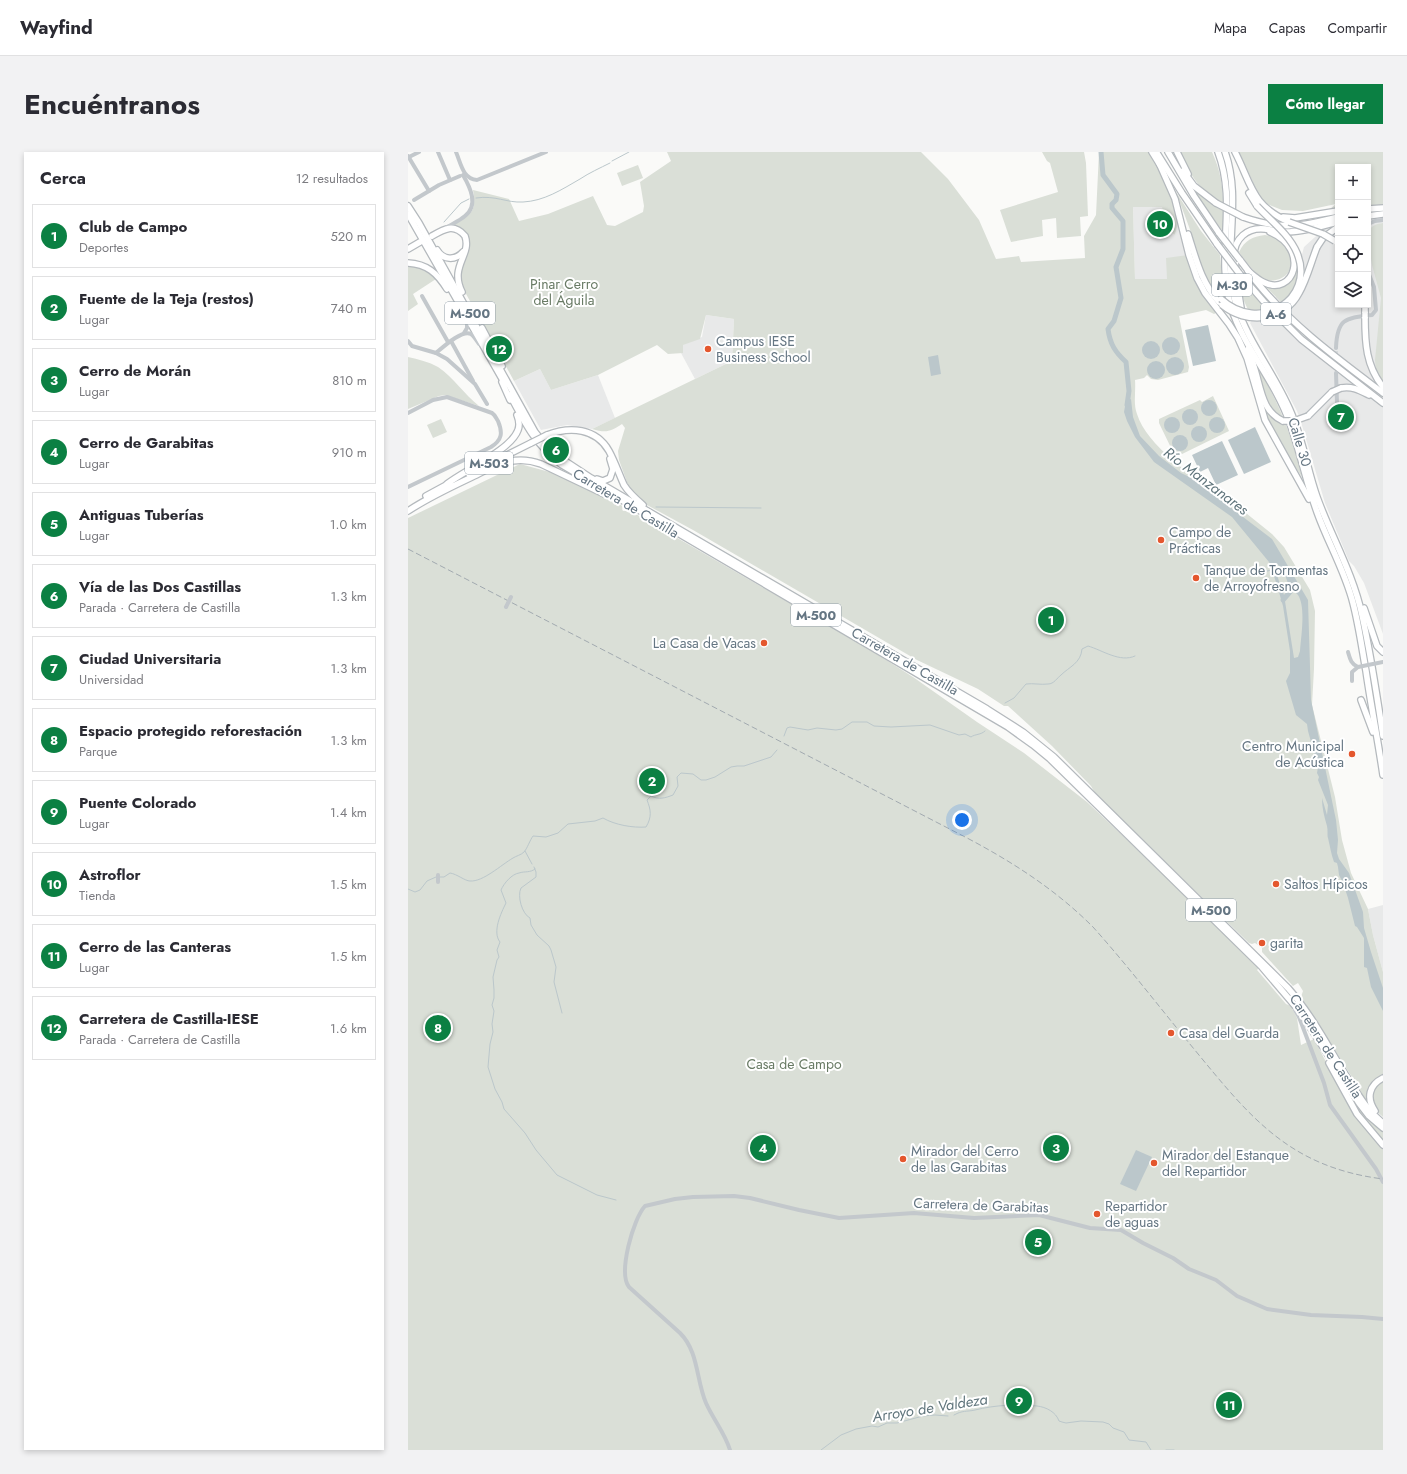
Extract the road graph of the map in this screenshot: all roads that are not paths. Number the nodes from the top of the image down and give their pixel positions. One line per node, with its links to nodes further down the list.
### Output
1 (419, 152): 13 (street)
2 (438, 152): 16 (street)
3 (455, 152): 4 (street); 34 (street)
4 (546, 152)
5 (1152, 152): 14 (highway)
6 (1157, 152): 63 (highway, A-6, bridge)
7 (1168, 152): 42 (highway, A-6, bridge)
8 (1171, 152): 18 (highway)
9 (1177, 152): 18 (highway)
10 (1217, 152): 50 (highway, Calle 30 / M-30)
11 (1225, 152): 66 (highway, Calle 30 / M-30)
12 (1234, 152): 26 (highway); 45 (highway, bridge)
13 (409, 157): 17 (street)
14 (1159, 163): 45 (highway); 77 (highway)
15 (460, 176): 16 (street)
16 (450, 180): 17 (street)
17 (428, 191): 19 (street)
18 (1201, 192): 30 (highway, bridge)
19 (414, 200)
20 (408, 205): 25 (highway, M-500)
21 (1371, 209): 22 (highway)
22 (1383, 210): 24 (highway)
23 (1335, 211): 26 (highway)
24 (1371, 212)
25 (410, 214): 31 (highway, Carretera de Castilla / M-500); 57 (highway, Carretera de Castilla / M-500)
26 (1275, 215): 37 (highway, bridge)
27 (1371, 217): 28 (highway)
28 (1383, 217): 33 (street)
29 (408, 219): 46 (highway, M-500)
30 (1335, 219)
31 (419, 223): 40 (highway, M-500); 65 (highway, Carretera de Castilla / M-500)
32 (1335, 223): 47 (highway)
33 (1371, 223)
34 (446, 228): 36 (highway); 40 (highway)
35 (1335, 229): 45 (highway, bridge)
36 (432, 236)
37 (1335, 241)
38 (420, 242): 39 (highway)
39 (408, 249)
40 (466, 249): 65 (highway, M-500)
41 (408, 263): 46 (highway, M-500)
42 (1248, 271): 47 (highway); 62 (highway, A-6)
43 (1371, 280): 55 (street)
44 (422, 296): 53 (street)
45 (1220, 301)
46 (456, 305): 49 (highway, M-500)
47 (1241, 308): 66 (highway)
48 (1365, 308): 61 (highway)
49 (467, 323): 51 (street); 54 (highway, M-500)
50 (1241, 332): 63 (highway, bridge); 77 (highway, Calle 30 / M-30)
51 (464, 334): 53 (street); 54 (street)
52 (408, 341): 56 (street)
53 (450, 341): 56 (street); 60 (street)
54 (479, 344): 57 (highway, M-500)
55 (1336, 348)
56 (436, 353): 60 (street)
57 (489, 357): 58 (highway, Carretera de Castilla / M-500)
58 (498, 373): 73 (highway); 78 (highway, Carretera de Castilla / M-500)
59 (1336, 373): 67 (street)
60 (475, 384): 64 (street)
61 (1383, 387)
62 (1383, 393)
63 (1383, 403)
64 (486, 404)
65 (520, 404): 71 (highway, Carretera de Castilla / M-500)
66 (1288, 406): 81 (highway, Calle 30 / M-30)
67 (1336, 410)
68 (408, 413): 74 (street)
69 (548, 437): 70 (highway, M-503, bridge); 71 (highway, M-500); 79 (highway, M-503)
70 (532, 444): 72 (highway, M-503); 73 (highway, M-503)
71 (564, 461): 79 (highway, Carretera de Castilla / M-500)
72 (466, 480): 76 (highway, M-503); 78 (highway, M-500)
73 (447, 484): 75 (highway, M-503)
74 (408, 487)
75 (408, 506)
76 (408, 511)
77 (1317, 514): 80 (highway, Calle 30 / M-30)
78 (648, 517): 91 (highway, Carretera de Castilla / M-500)
79 (676, 528): 91 (highway, Carretera de Castilla / M-500)
80 (1338, 561): 82 (highway); 94 (highway, M-30)
81 (1353, 582): 86 (highway); 93 (highway, Calle 30 / M-30)
82 (1345, 588)
83 (511, 597): 84 (street, bridge)
84 (505, 608)
85 (1348, 652): 88 (street)
86 (1383, 652)
87 (1383, 662): 88 (street, bridge)
88 (1358, 667): 89 (street)
89 (1352, 681)
90 (1361, 700): 94 (highway)
91 (986, 711): 92 (highway, Carretera de Castilla / M-500)
92 (1009, 725): 99 (highway, Carretera de Castilla / M-500); 101 (highway, Carretera de Castilla / M-500)
93 (1383, 736)
94 (1378, 745): 95 (highway, M-30)
95 (1383, 774)
96 (438, 875): 97 (street)
97 (438, 882)
98 (1295, 1010): 104 (street)
99 (1311, 1027): 102 (highway, Carretera de Castilla / M-500); 103 (highway)
100 (1383, 1078): 101 (highway)
101 (1383, 1121)
102 (1383, 1128)
103 (1383, 1145)
104 (1383, 1182)
105 (1383, 1319): 106 (street, Carretera de Garabitas)
106 (730, 1450)

